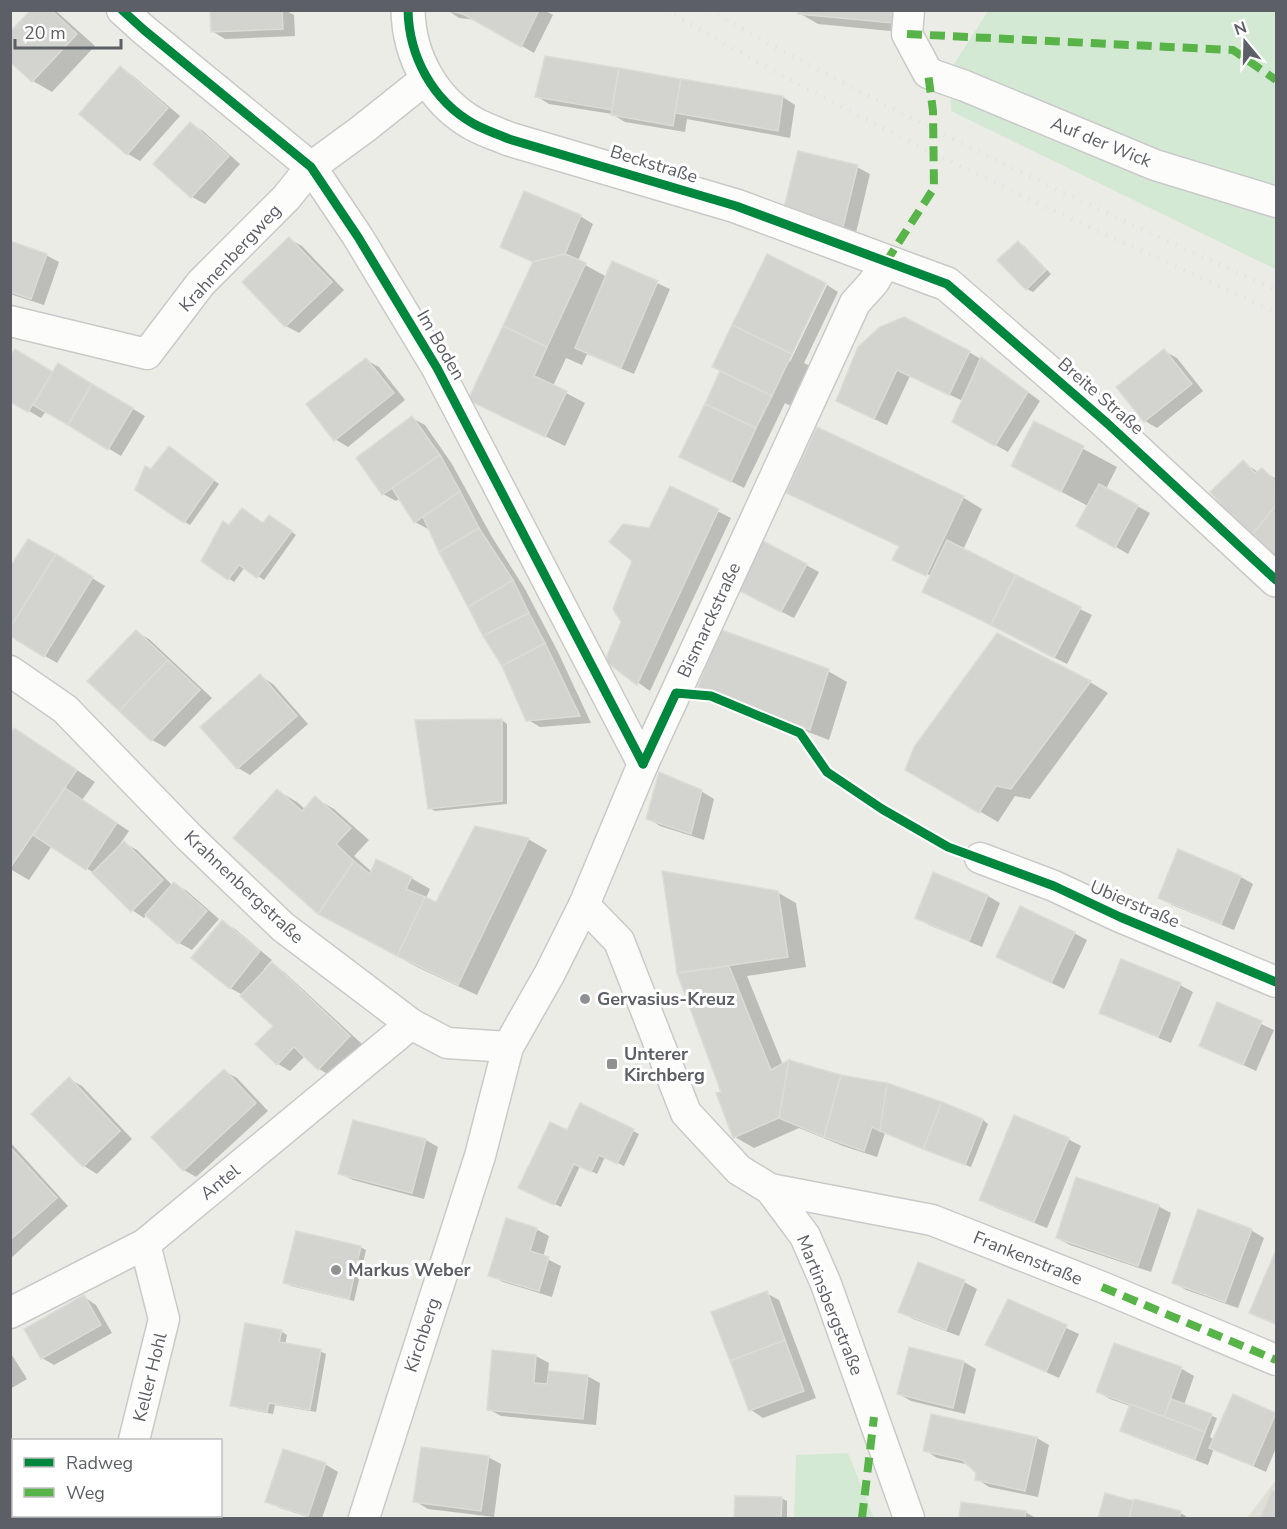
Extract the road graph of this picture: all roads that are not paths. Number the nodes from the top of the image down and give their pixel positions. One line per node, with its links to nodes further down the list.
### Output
1 (122, 10): 5 (street, Im Boden)
2 (408, 10): 4 (street, Beckstraße)
3 (909, 10): 6 (street, Auf der Wick)
4 (427, 78): 5 (street, Krahnenbergweg); 7 (street, Beckstraße)
5 (311, 167): 8 (street, Krahnenbergweg); 11 (street, Im Boden)
6 (1276, 202)
7 (886, 262): 9 (street, Breite Straße); 11 (street, Bismarckstraße)
8 (10, 321)
9 (1276, 580)
10 (10, 671): 15 (street, Krahnenbergstraße)
11 (643, 764): 13 (street, Bismarckstraße)
12 (980, 858): 14 (street, Ubierstraße)
13 (584, 905): 16 (street, Bismarckstraße); 17 (street, Martinsbergstraße)
14 (1276, 982)
15 (411, 1024): 16 (street, Krahnenbergstraße); 18 (street, Antel)
16 (508, 1047): 22 (street, Kirchberg)
17 (770, 1189): 20 (street, Frankenstraße); 23 (street, Martinsbergstraße)
18 (145, 1244): 19 (street, Antel); 21 (street, Keller Hohl)
19 (10, 1313)
20 (1276, 1360)
21 (134, 1439)
22 (364, 1518)
23 (909, 1518)

